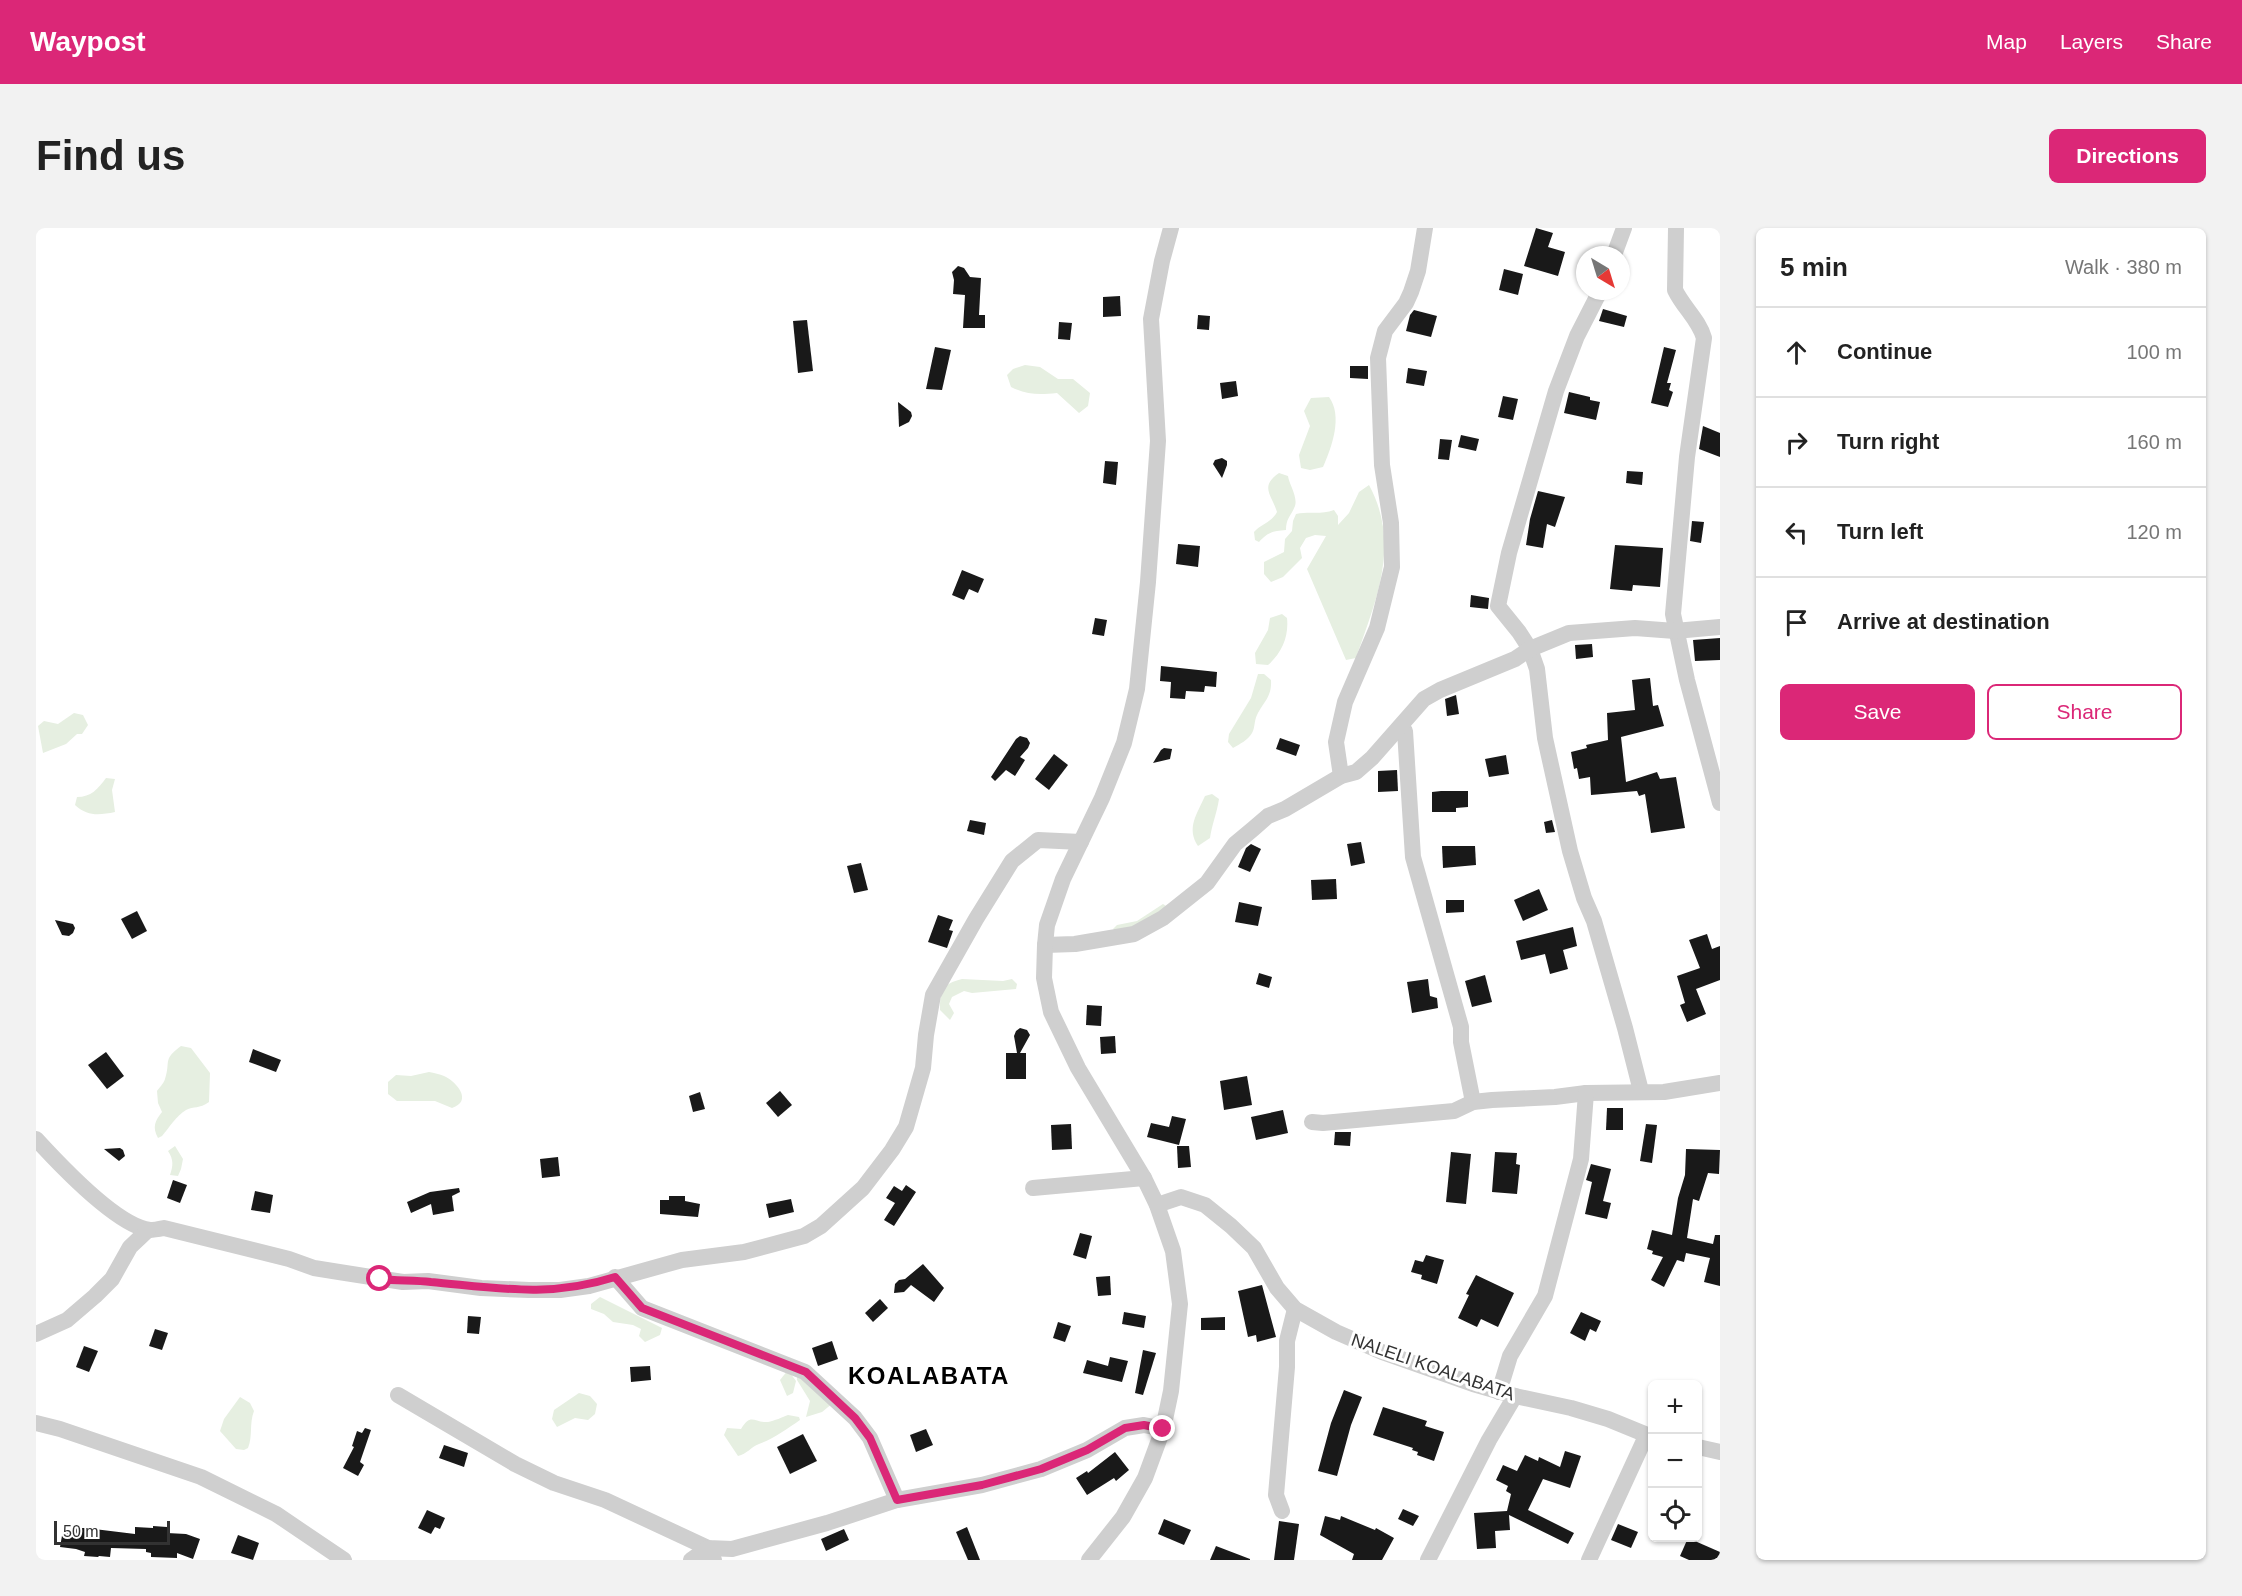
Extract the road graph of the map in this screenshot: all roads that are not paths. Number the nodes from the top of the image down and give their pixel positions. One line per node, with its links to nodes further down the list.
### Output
1 (1171, 228): 13 (street)
2 (1425, 228): 11 (street)
3 (1624, 228): 5 (street)
4 (1676, 228): 8 (street)
5 (1617, 246)
6 (1595, 300): 9 (street)
7 (1720, 627): 8 (street)
8 (1676, 631): 9 (street); 12 (street)
9 (1530, 649): 10 (street); 16 (street)
10 (1400, 727): 11 (street); 18 (street)
11 (1341, 776): 14 (street)
12 (1720, 803)
13 (1081, 842): 14 (street); 25 (street)
14 (1046, 945): 21 (street)
15 (1720, 1083): 16 (street)
16 (1641, 1091): 17 (street)
17 (1586, 1093): 18 (street); 28 (street)
18 (1473, 1102): 19 (street)
19 (1312, 1122)
20 (36, 1139): 24 (street)
21 (1144, 1178): 22 (street); 23 (street)
22 (1033, 1188)
23 (1157, 1204): 26 (street, NALELI KOALABATA); 31 (street)
24 (148, 1230): 25 (street); 27 (street)
25 (615, 1277): 36 (street)
26 (1295, 1309): 28 (street, NALELI KOALABATA); 37 (street)
27 (36, 1334)
28 (1507, 1394): 32 (street, NALELI KOALABATA); 42 (street)
29 (398, 1395): 38 (street)
30 (36, 1423): 39 (street)
31 (1163, 1429): 36 (street); 41 (street)
32 (1648, 1437)
33 (1648, 1439): 43 (street)
34 (1702, 1448): 35 (street)
35 (1720, 1452)
36 (897, 1500): 38 (street)
37 (1282, 1511)
38 (711, 1554): 40 (street)
39 (344, 1560)
40 (691, 1560)
41 (1089, 1560)
42 (1428, 1560)
43 (1589, 1560)

